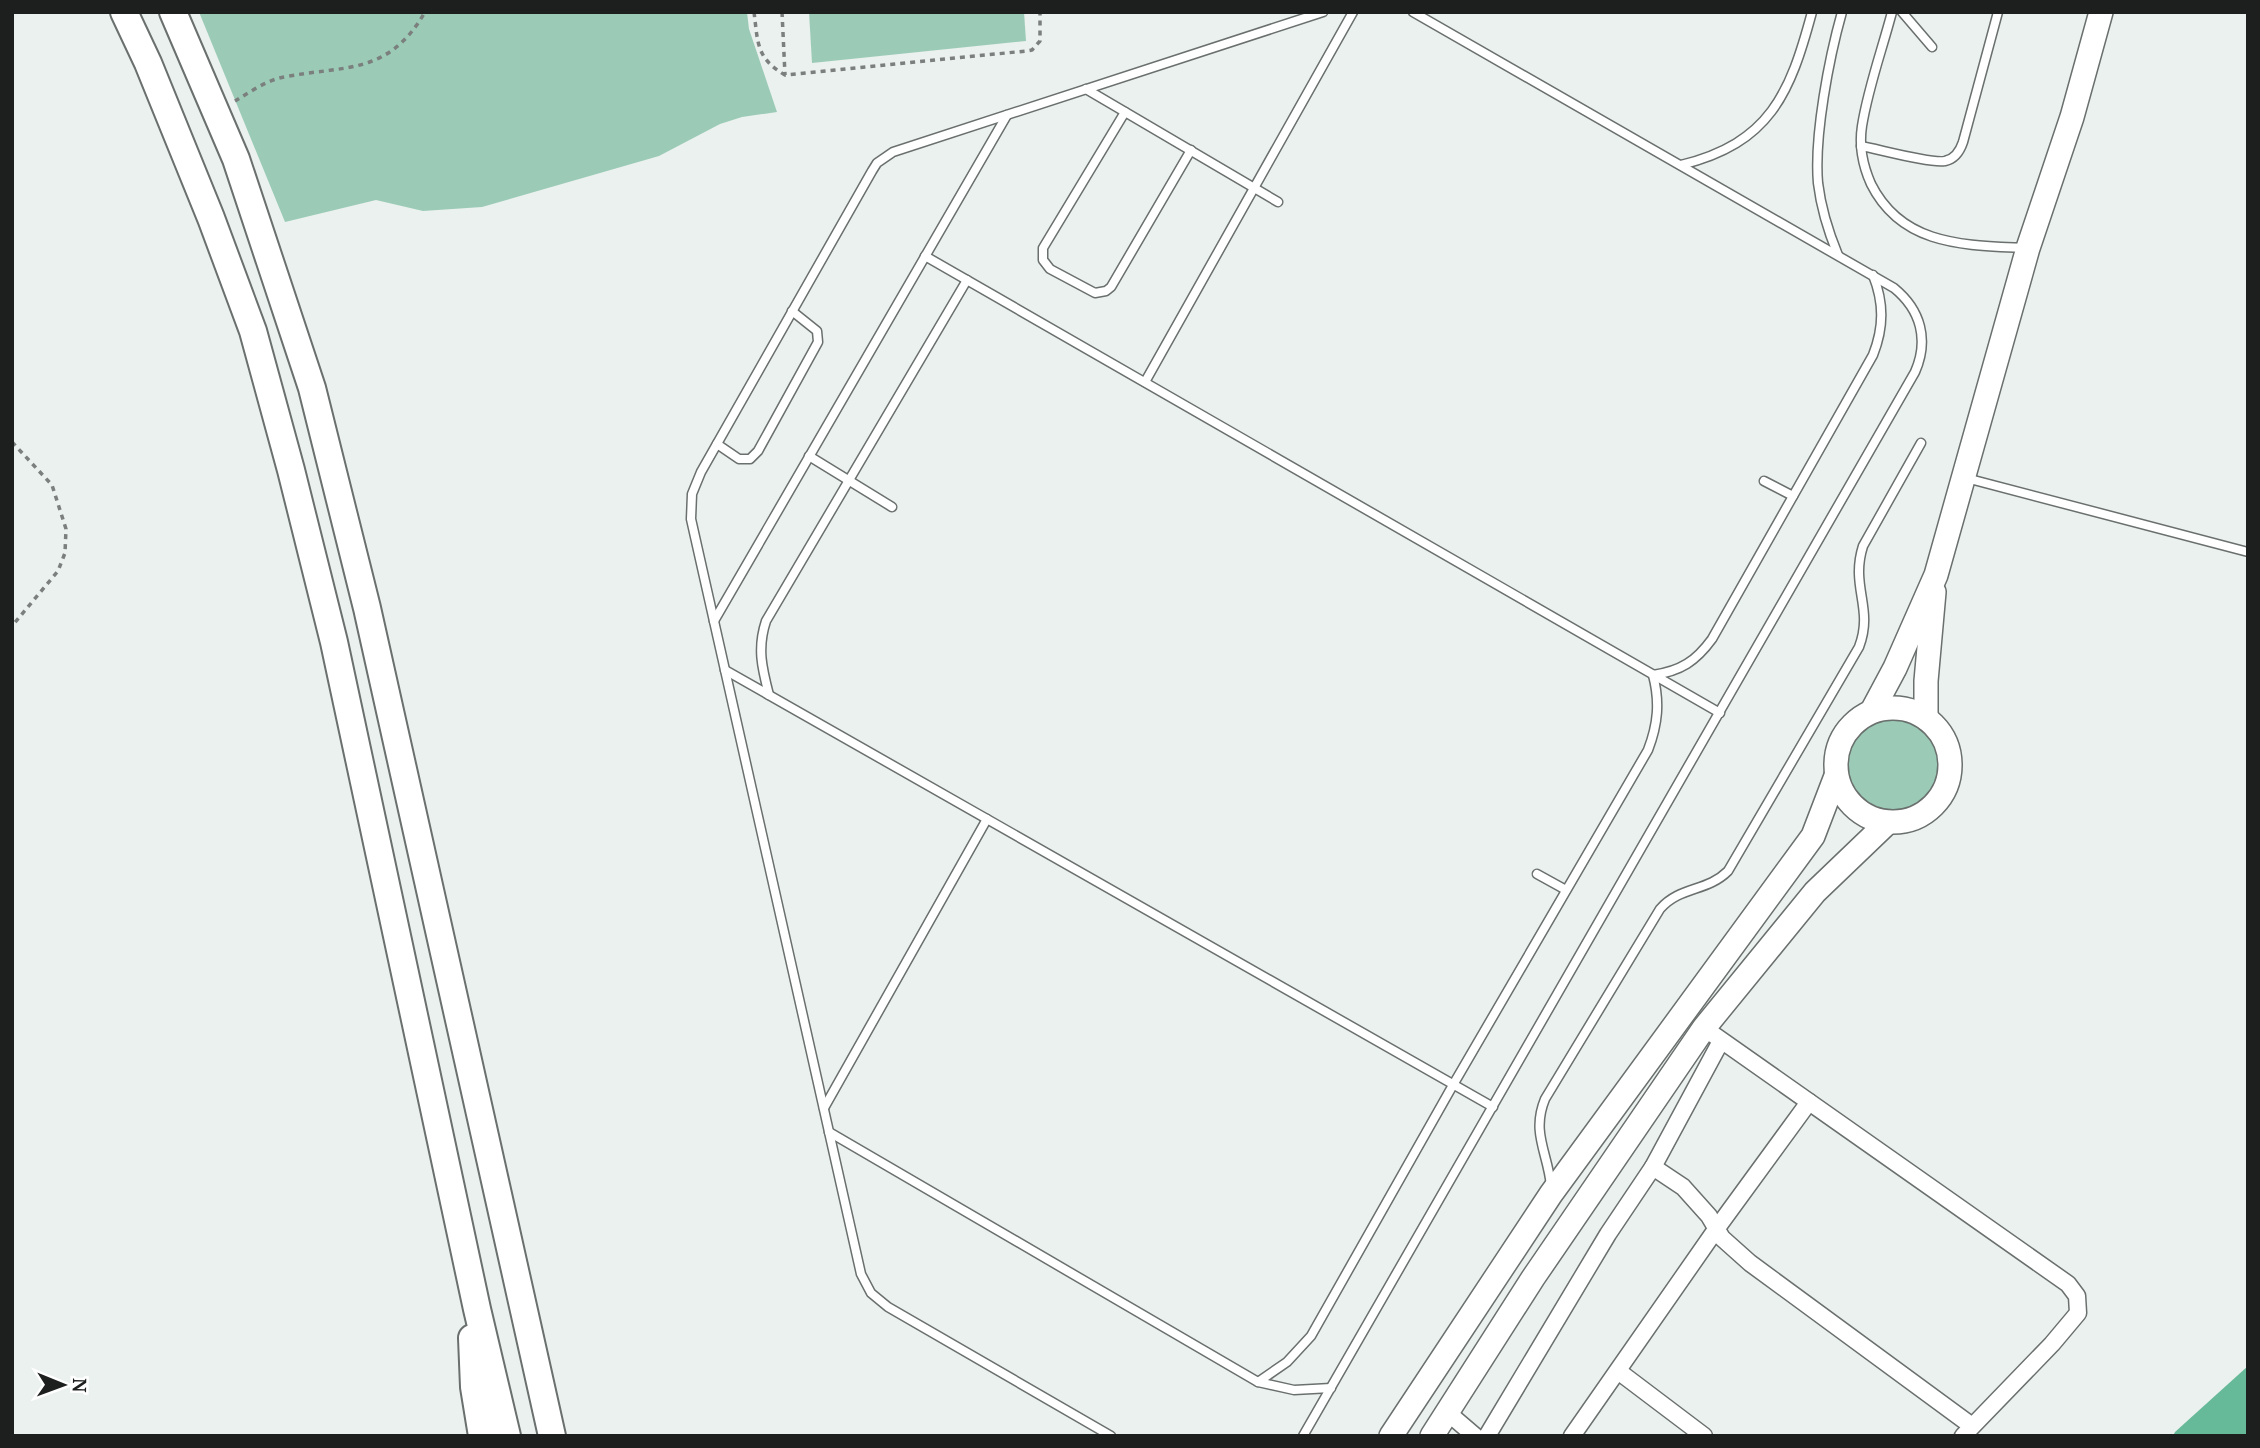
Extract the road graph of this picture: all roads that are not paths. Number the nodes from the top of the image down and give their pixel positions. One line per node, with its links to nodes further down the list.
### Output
1 (124, 12): 59 (highway)
2 (173, 12): 61 (highway)
3 (1323, 12): 13 (lane)
4 (1353, 12): 19 (lane)
5 (1413, 12): 18 (lane)
6 (1812, 12): 18 (lane)
7 (1842, 12): 22 (lane)
8 (1892, 12): 16 (lane)
9 (1902, 12): 12 (lane)
10 (1998, 12): 16 (lane)
11 (2101, 12): 21 (main road)
12 (1933, 47)
13 (1086, 89): 14 (lane); 15 (lane)
14 (1125, 112): 17 (lane); 17 (lane)
15 (1006, 115): 23 (lane); 26 (lane)
16 (1861, 146): 21 (lane)
17 (1191, 150): 19 (lane)
18 (1681, 165): 22 (lane)
19 (1255, 187): 20 (lane); 27 (lane)
20 (1278, 202)
21 (2028, 248): 31 (main road)
22 (1838, 255): 24 (lane)
23 (925, 256): 25 (lane); 30 (lane)
24 (1872, 275): 34 (lane); 43 (lane)
25 (967, 280): 27 (lane); 32 (lane)
26 (792, 311): 29 (lane); 29 (lane)
27 (1146, 383): 40 (lane)
28 (1921, 443): 57 (lane)
29 (717, 444): 38 (lane)
30 (809, 456): 32 (lane); 38 (lane)
31 (1963, 477): 36 (lane); 37 (main road)
32 (849, 480): 35 (lane); 41 (lane)
33 (1764, 481): 34 (lane)
34 (1793, 496): 40 (lane)
35 (892, 507)
36 (2248, 552)
37 (1936, 575): 42 (main road); 44 (main road)
38 (714, 621): 39 (lane)
39 (725, 670): 41 (lane); 54 (lane)
40 (1653, 675): 43 (lane); 49 (lane)
41 (769, 695): 46 (lane)
42 (1872, 711): 44 (main road); 45 (main road)
43 (1720, 713): 53 (lane)
44 (1926, 718): 47 (main road)
45 (1836, 776): 47 (main road); 57 (main road)
46 (987, 819): 51 (lane); 54 (lane)
47 (1886, 823): 50 (main road)
48 (1537, 874): 49 (lane)
49 (1566, 890): 51 (lane)
50 (1713, 1034): 52 (street); 56 (street); 64 (main road)
51 (1453, 1085): 53 (lane); 62 (lane)
52 (1809, 1102): 58 (street); 65 (street)
53 (1493, 1107): 63 (lane)
54 (824, 1108): 55 (lane)
55 (829, 1132): 62 (lane); 70 (lane)
56 (1653, 1167): 58 (street); 75 (street)
57 (1551, 1194): 72 (main road)
58 (1717, 1228): 60 (street); 65 (street)
59 (477, 1309): 66 (highway); 67 (highway)
60 (1618, 1371): 76 (street); 77 (street)
61 (538, 1373): 68 (highway); 69 (highway)
62 (1258, 1382): 63 (lane)
63 (1331, 1388): 71 (lane)
64 (1447, 1412): 73 (main road); 74 (street)
65 (1968, 1431)
66 (482, 1436)
67 (507, 1436)
68 (552, 1436)
69 (568, 1436)
70 (1111, 1436)
71 (1303, 1436)
72 (1391, 1436)
73 (1432, 1436)
74 (1475, 1436)
75 (1487, 1436)
76 (1572, 1436)
77 (1704, 1436)

